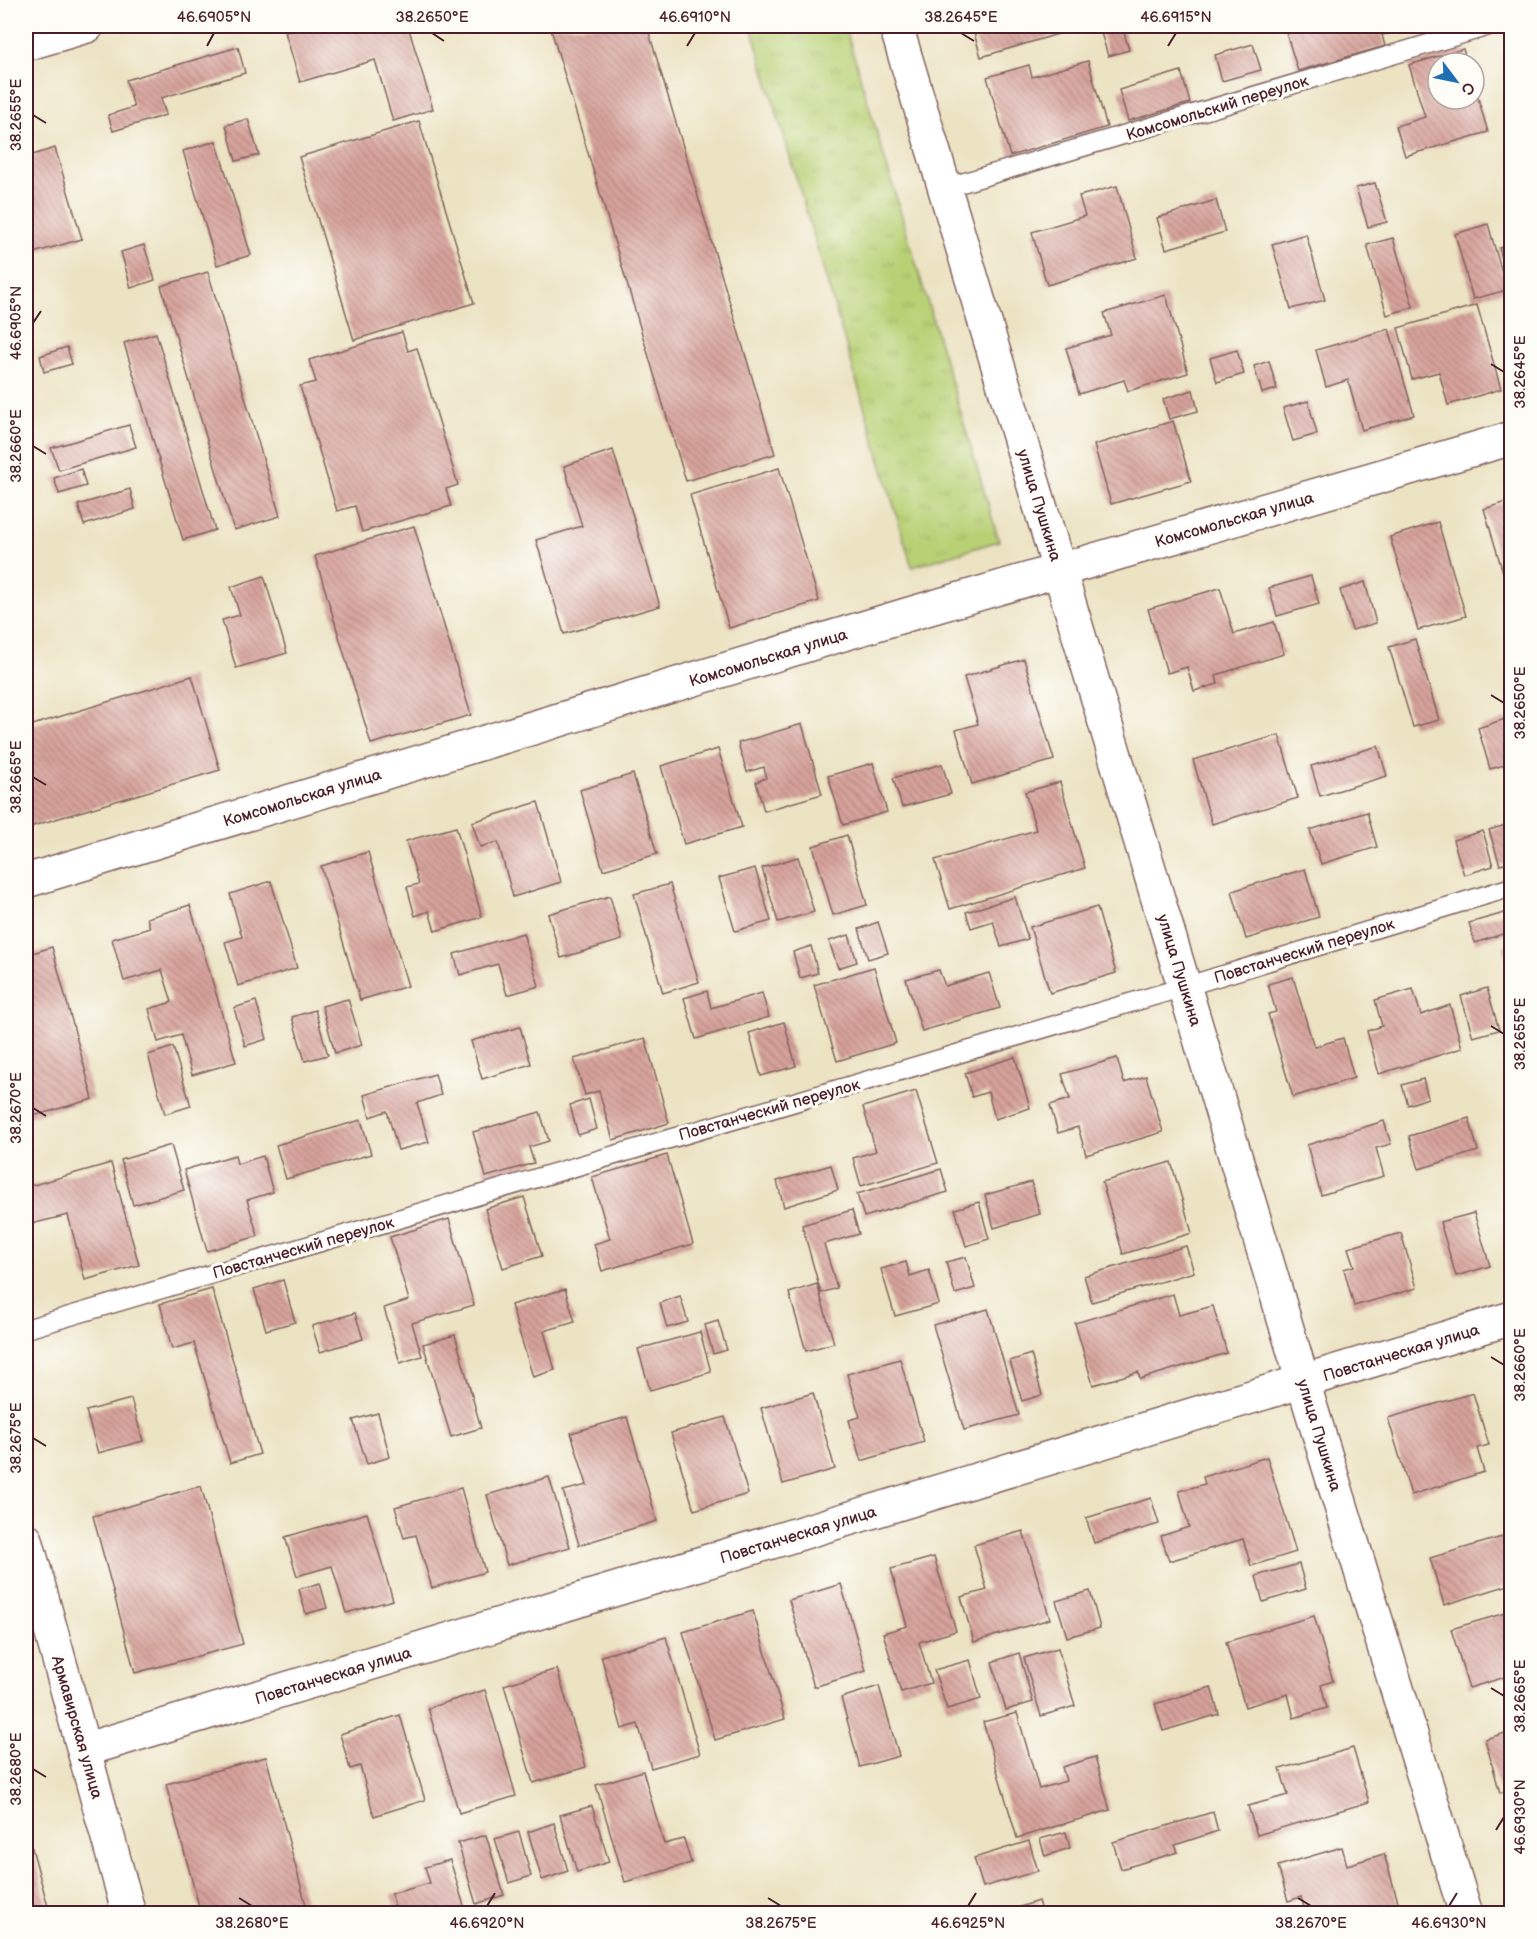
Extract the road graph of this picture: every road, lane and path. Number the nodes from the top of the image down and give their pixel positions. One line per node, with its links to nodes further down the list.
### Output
1 (87, 26): 4 (street)
2 (896, 26): 5 (street, улица Пушкина)
3 (1490, 26): 5 (lane, Комсомольский переулок)
4 (26, 44)
5 (945, 188): 7 (street, улица Пушкина)
6 (1512, 438): 7 (street, Комсомольская улица)
7 (1059, 570): 8 (street, Комсомольская улица); 10 (street, улица Пушкина)
8 (26, 881)
9 (1512, 887): 10 (lane, Повстанческий переулок)
10 (1185, 987): 12 (lane, Повстанческий переулок); 13 (street, улица Пушкина)
11 (1512, 1318): 13 (street, Повстанческая улица)
12 (26, 1329)
13 (1303, 1382): 15 (street, Повстанческая улица); 17 (street, улица Пушкина)
14 (26, 1540): 15 (street, Армавирская улица)
15 (84, 1750): 16 (street, Армавирская улица)
16 (129, 1914)
17 (1466, 1914)

